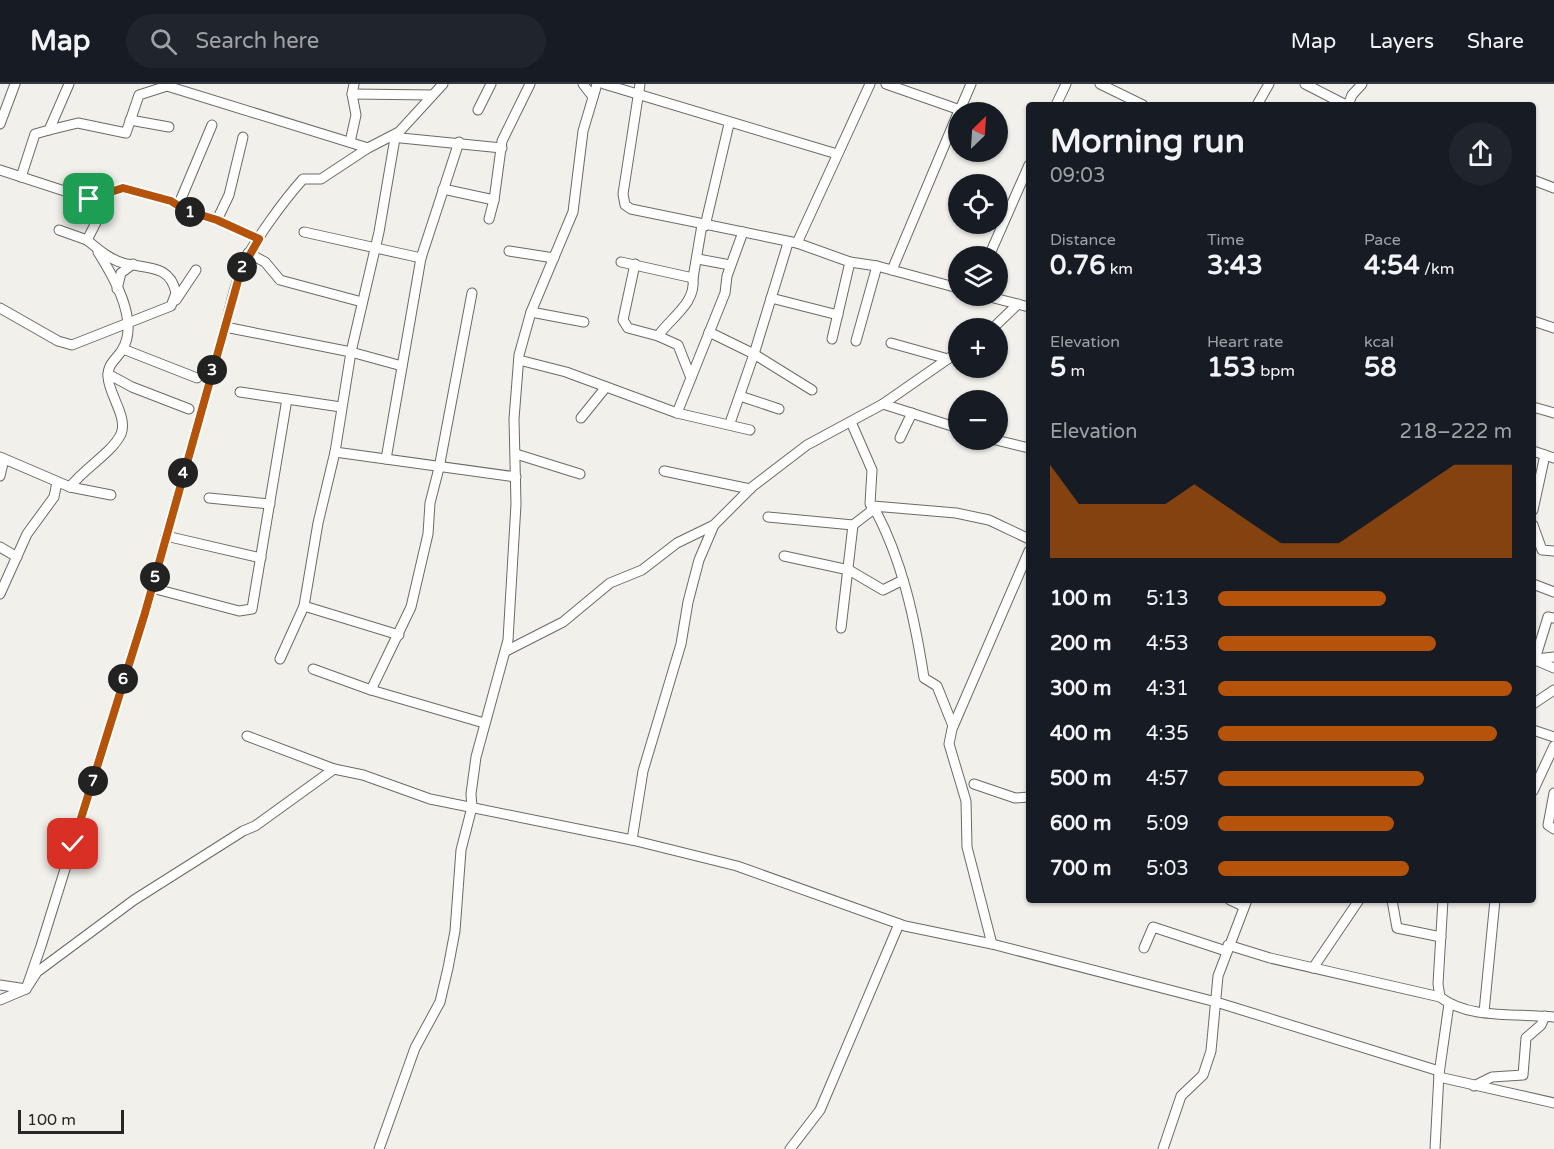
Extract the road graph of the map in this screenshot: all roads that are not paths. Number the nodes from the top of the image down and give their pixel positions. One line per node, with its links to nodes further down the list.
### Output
1 (15, 84): 33 (street)
2 (69, 84): 37 (street)
3 (140, 84): 21 (street)
4 (491, 84): 31 (street)
5 (530, 84): 44 (street)
6 (583, 84): 23 (street)
7 (597, 84): 23 (street)
8 (604, 84): 22 (street)
9 (640, 84): 22 (street)
10 (870, 84): 45 (street)
11 (886, 84): 30 (street)
12 (971, 84): 24 (street)
13 (1066, 84): 25 (street)
14 (1100, 84): 26 (street)
15 (1269, 84): 27 (street)
16 (1305, 84): 28 (street)
17 (1362, 84): 29 (street)
18 (165, 85): 21 (street); 41 (street)
19 (438, 88): 20 (street); 39 (street)
20 (353, 89): 41 (street)
21 (139, 95): 32 (street)
22 (639, 95): 34 (street); 58 (street)
23 (593, 98): 70 (street)
24 (963, 102)
25 (1057, 102)
26 (1137, 102)
27 (1259, 102)
28 (1341, 102)
29 (1349, 102)
30 (948, 108)
31 (478, 110)
32 (130, 120): 36 (street); 37 (street)
33 (0, 124)
34 (729, 124): 45 (street); 58 (street)
35 (212, 125): 54 (street)
36 (169, 127)
37 (49, 130): 49 (street)
38 (243, 137): 57 (street)
39 (393, 137): 42 (street); 43 (street); 66 (street)
40 (948, 138): 79 (street)
41 (350, 142): 43 (street)
42 (459, 142): 44 (street); 52 (street)
43 (368, 148): 62 (street)
44 (502, 148): 53 (street)
45 (837, 154): 64 (street)
46 (0, 170): 49 (street)
47 (1026, 172): 65 (street)
48 (1554, 175): 51 (street)
49 (21, 177): 54 (street)
50 (1536, 181): 51 (street)
51 (1552, 187)
52 (443, 189): 53 (street); 69 (street)
53 (494, 200): 56 (street)
54 (178, 206): 57 (street)
55 (103, 209): 63 (street)
56 (489, 219)
57 (217, 220): 62 (street)
58 (703, 225): 61 (street); 71 (street)
59 (59, 230): 63 (street)
60 (304, 232): 66 (street)
61 (743, 232): 64 (street); 76 (street)
62 (259, 239): 68 (street)
63 (91, 243): 74 (street); 82 (street)
64 (792, 243): 73 (street); 84 (street)
65 (993, 246)
66 (375, 249): 69 (street); 85 (street)
67 (509, 251): 70 (street)
68 (248, 253): 85 (street); 97 (street)
69 (422, 258): 109 (street)
70 (554, 258): 91 (street)
71 (698, 259): 76 (street); 80 (street)
72 (621, 262): 75 (street)
73 (850, 262): 77 (street); 92 (street)
74 (133, 264): 82 (street); 88 (street)
75 (635, 264): 80 (street); 100 (street)
76 (730, 266): 99 (street)
77 (877, 266): 79 (street); 102 (street)
78 (196, 270): 88 (street)
79 (892, 270): 81 (street)
80 (693, 278): 100 (street)
81 (948, 285)
82 (117, 289): 96 (street)
83 (472, 293): 139 (street)
84 (771, 298): 92 (street); 106 (street)
85 (362, 302): 105 (street)
86 (1008, 302): 87 (street)
87 (1018, 304): 89 (street); 93 (street)
88 (171, 306): 96 (street)
89 (1026, 306)
90 (0, 308): 96 (street)
91 (531, 312): 94 (street); 108 (street)
92 (838, 315): 101 (street)
93 (1003, 318)
94 (585, 322)
95 (1536, 322): 98 (street)
96 (129, 324): 104 (street)
97 (225, 327): 105 (street); 156 (street)
98 (1554, 328)
99 (709, 332): 106 (street); 112 (street)
100 (658, 336): 112 (street)
101 (832, 339)
102 (856, 341)
103 (891, 343): 107 (street)
104 (123, 349): 110 (street); 111 (street)
105 (351, 352): 109 (street); 119 (street)
106 (753, 354): 114 (street); 116 (street)
107 (948, 359): 118 (street)
108 (519, 360): 113 (street); 135 (street)
109 (402, 366): 138 (street)
110 (108, 375): 121 (street); 145 (street)
111 (197, 378)
112 (690, 378): 123 (street)
113 (606, 387): 123 (street); 126 (street)
114 (812, 390)
115 (240, 392): 117 (street)
116 (740, 396): 122 (street); 128 (street)
117 (287, 399): 119 (street); 150 (street)
118 (883, 404): 124 (street); 127 (street)
119 (340, 407): 134 (street)
120 (1536, 408): 125 (street)
121 (189, 409)
122 (779, 410)
123 (677, 413): 128 (street)
124 (912, 413): 129 (street); 131 (street)
125 (1554, 413)
126 (581, 418)
127 (851, 422): 146 (street); 151 (street)
128 (730, 423): 130 (street)
129 (948, 425)
130 (750, 430)
131 (900, 438)
132 (1008, 443): 133 (street)
133 (1026, 447)
134 (335, 452): 138 (street); 170 (street)
135 (516, 454): 141 (street); 143 (street)
136 (1549, 456): 149 (street)
137 (2, 458): 142 (street); 144 (street)
138 (386, 459): 139 (street)
139 (439, 468): 143 (street); 173 (street)
140 (664, 471): 146 (street)
141 (580, 474)
142 (0, 476)
143 (516, 477): 174 (street)
144 (57, 482): 145 (street); 161 (street)
145 (70, 487): 147 (street)
146 (750, 489): 153 (street)
147 (111, 495)
148 (209, 498): 150 (street)
149 (1536, 500)
150 (270, 504): 162 (street)
151 (873, 506): 154 (street); 157 (street); 165 (street)
152 (768, 517): 154 (street)
153 (714, 525): 174 (street); 198 (street)
154 (853, 525): 164 (street)
155 (1536, 533): 159 (street)
156 (166, 536): 162 (street); 167 (street)
157 (1026, 538)
158 (0, 547): 161 (street)
159 (1554, 551)
160 (784, 556): 164 (street)
161 (17, 557): 169 (street)
162 (261, 558): 167 (street)
163 (1026, 558): 186 (street)
164 (848, 569): 165 (street); 172 (street)
165 (903, 580): 186 (street)
166 (1536, 585): 168 (street)
167 (152, 588): 211 (street)
168 (1554, 592)
169 (0, 594)
170 (304, 606): 173 (street); 177 (street)
171 (1554, 618): 175 (street)
172 (841, 628)
173 (399, 635): 182 (street)
174 (506, 651): 185 (street)
175 (1536, 653)
176 (1554, 657): 178 (street)
177 (280, 659)
178 (1536, 659)
179 (1536, 660): 180 (street)
180 (1554, 668)
181 (313, 669): 182 (street)
182 (371, 690): 185 (street)
183 (1554, 690): 184 (street)
184 (1536, 702)
185 (484, 723): 196 (street)
186 (953, 726): 206 (street)
187 (1536, 731): 189 (street)
188 (247, 736): 191 (street)
189 (1554, 737)
190 (1554, 746): 193 (street)
191 (334, 769): 196 (street); 211 (street)
192 (974, 784): 195 (street)
193 (1536, 785)
194 (1554, 793): 197 (street)
195 (1026, 797)
196 (472, 807): 198 (street); 221 (street)
197 (1554, 829)
198 (632, 840): 204 (street)
199 (1245, 903): 208 (street)
200 (1357, 903): 209 (street)
201 (1393, 903): 205 (street)
202 (1443, 903): 205 (street)
203 (1495, 903): 216 (street)
204 (899, 924): 206 (street); 222 (street)
205 (1441, 937): 212 (street)
206 (993, 944): 214 (street)
207 (1144, 948): 208 (street)
208 (1227, 948): 209 (street); 214 (street)
209 (1313, 968): 212 (street)
210 (0, 985): 211 (street)
211 (26, 988): 213 (street)
212 (1440, 997): 215 (street)
213 (0, 1000)
214 (1216, 1002): 218 (street); 223 (street)
215 (1449, 1004): 216 (street); 218 (street)
216 (1484, 1012): 217 (street)
217 (1550, 1016): 219 (street)
218 (1439, 1074): 219 (street); 224 (street)
219 (1474, 1086): 220 (street)
220 (1554, 1103)
221 (379, 1149)
222 (790, 1149)
223 (1163, 1149)
224 (1435, 1149)

